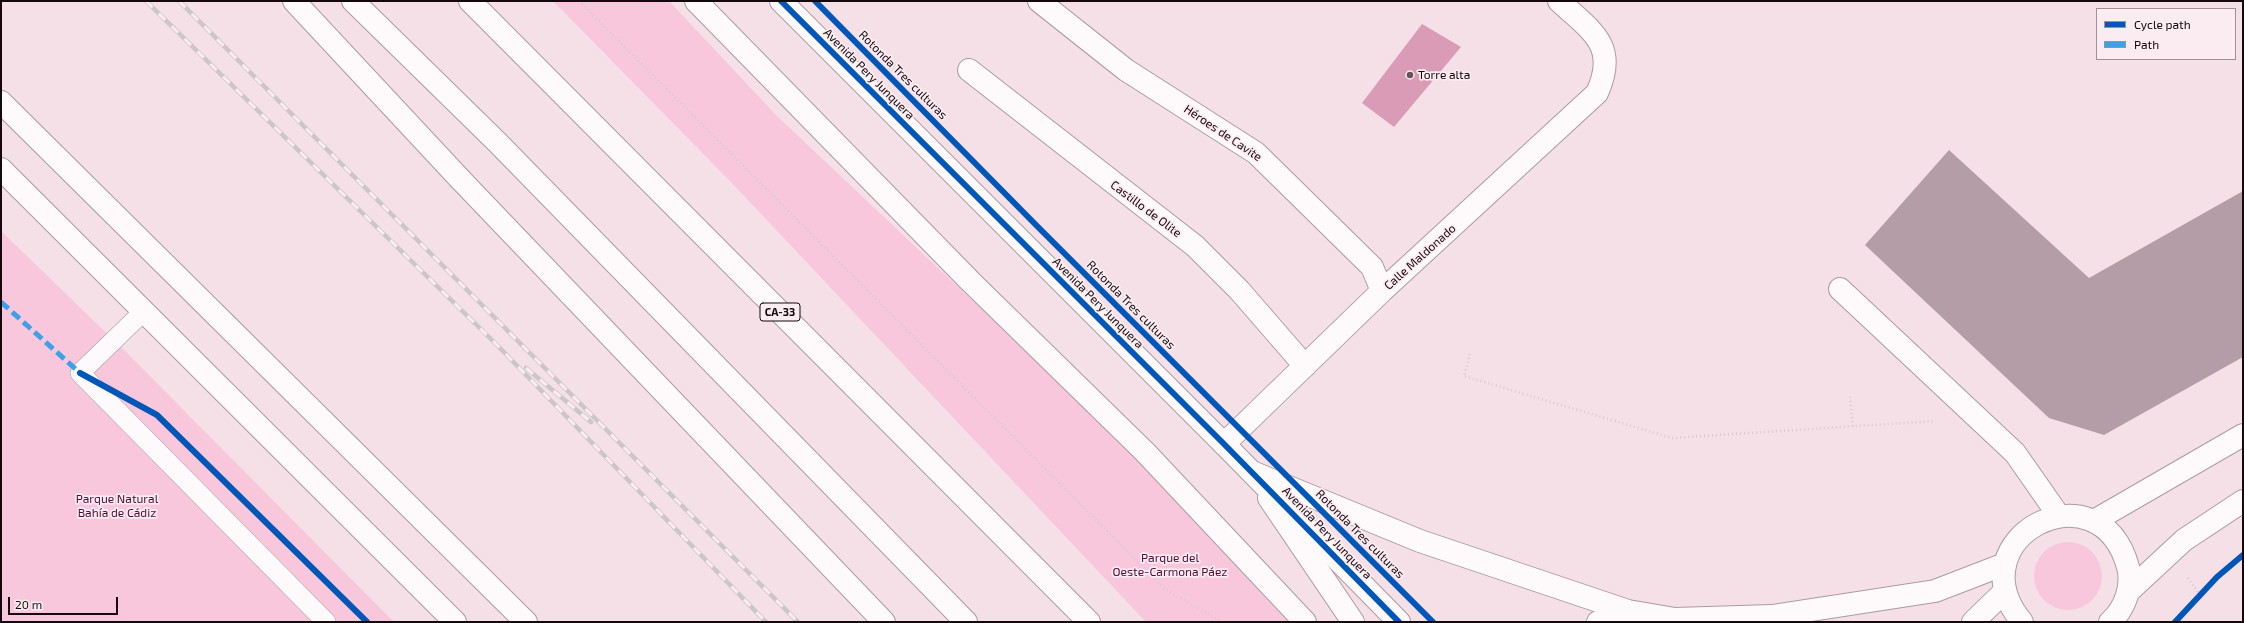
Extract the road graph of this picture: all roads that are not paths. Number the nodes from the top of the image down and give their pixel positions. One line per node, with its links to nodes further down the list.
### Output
1 (294, 1): 29 (main road)
2 (353, 1): 30 (main road)
3 (470, 1): 31 (main road, CA-33)
4 (696, 1): 32 (main road)
5 (781, 1): 16 (main road, Avenida Pery Junquera)
6 (1039, 1): 12 (main road, Héroes de Cavite)
7 (1559, 1): 12 (main road, Calle Maldonado)
8 (969, 70): 14 (main road, Castillo de Olite)
9 (1, 102): 28 (main road)
10 (1, 169): 13 (main road)
11 (1840, 289): 19 (main road)
12 (1382, 291): 14 (main road, Calle Maldonado)
13 (143, 312): 26 (lane); 27 (main road)
14 (1305, 366): 16 (main road, Calle Maldonado)
15 (2243, 435): 20 (main road)
16 (1224, 444): 17 (main road, Avenida Pery Junquera)
17 (1252, 472): 24 (main road); 33 (main road); 34 (main road, Avenida Pery Junquera)
18 (2243, 501): 23 (main road)
19 (2059, 516): 20 (main road); 21 (main road)
20 (2094, 521): 23 (main road)
21 (2005, 564): 22 (main road); 24 (main road)
22 (2005, 591): 36 (main road); 37 (main road)
23 (2128, 592): 25 (main road)
24 (1628, 611): 35 (main road)
25 (2112, 621)
26 (326, 622)
27 (455, 622)
28 (526, 622)
29 (884, 622)
30 (966, 622)
31 (1089, 622)
32 (1304, 622)
33 (1353, 622)
34 (1399, 622)
35 (1598, 622)
36 (1973, 622)
37 (2022, 622)

